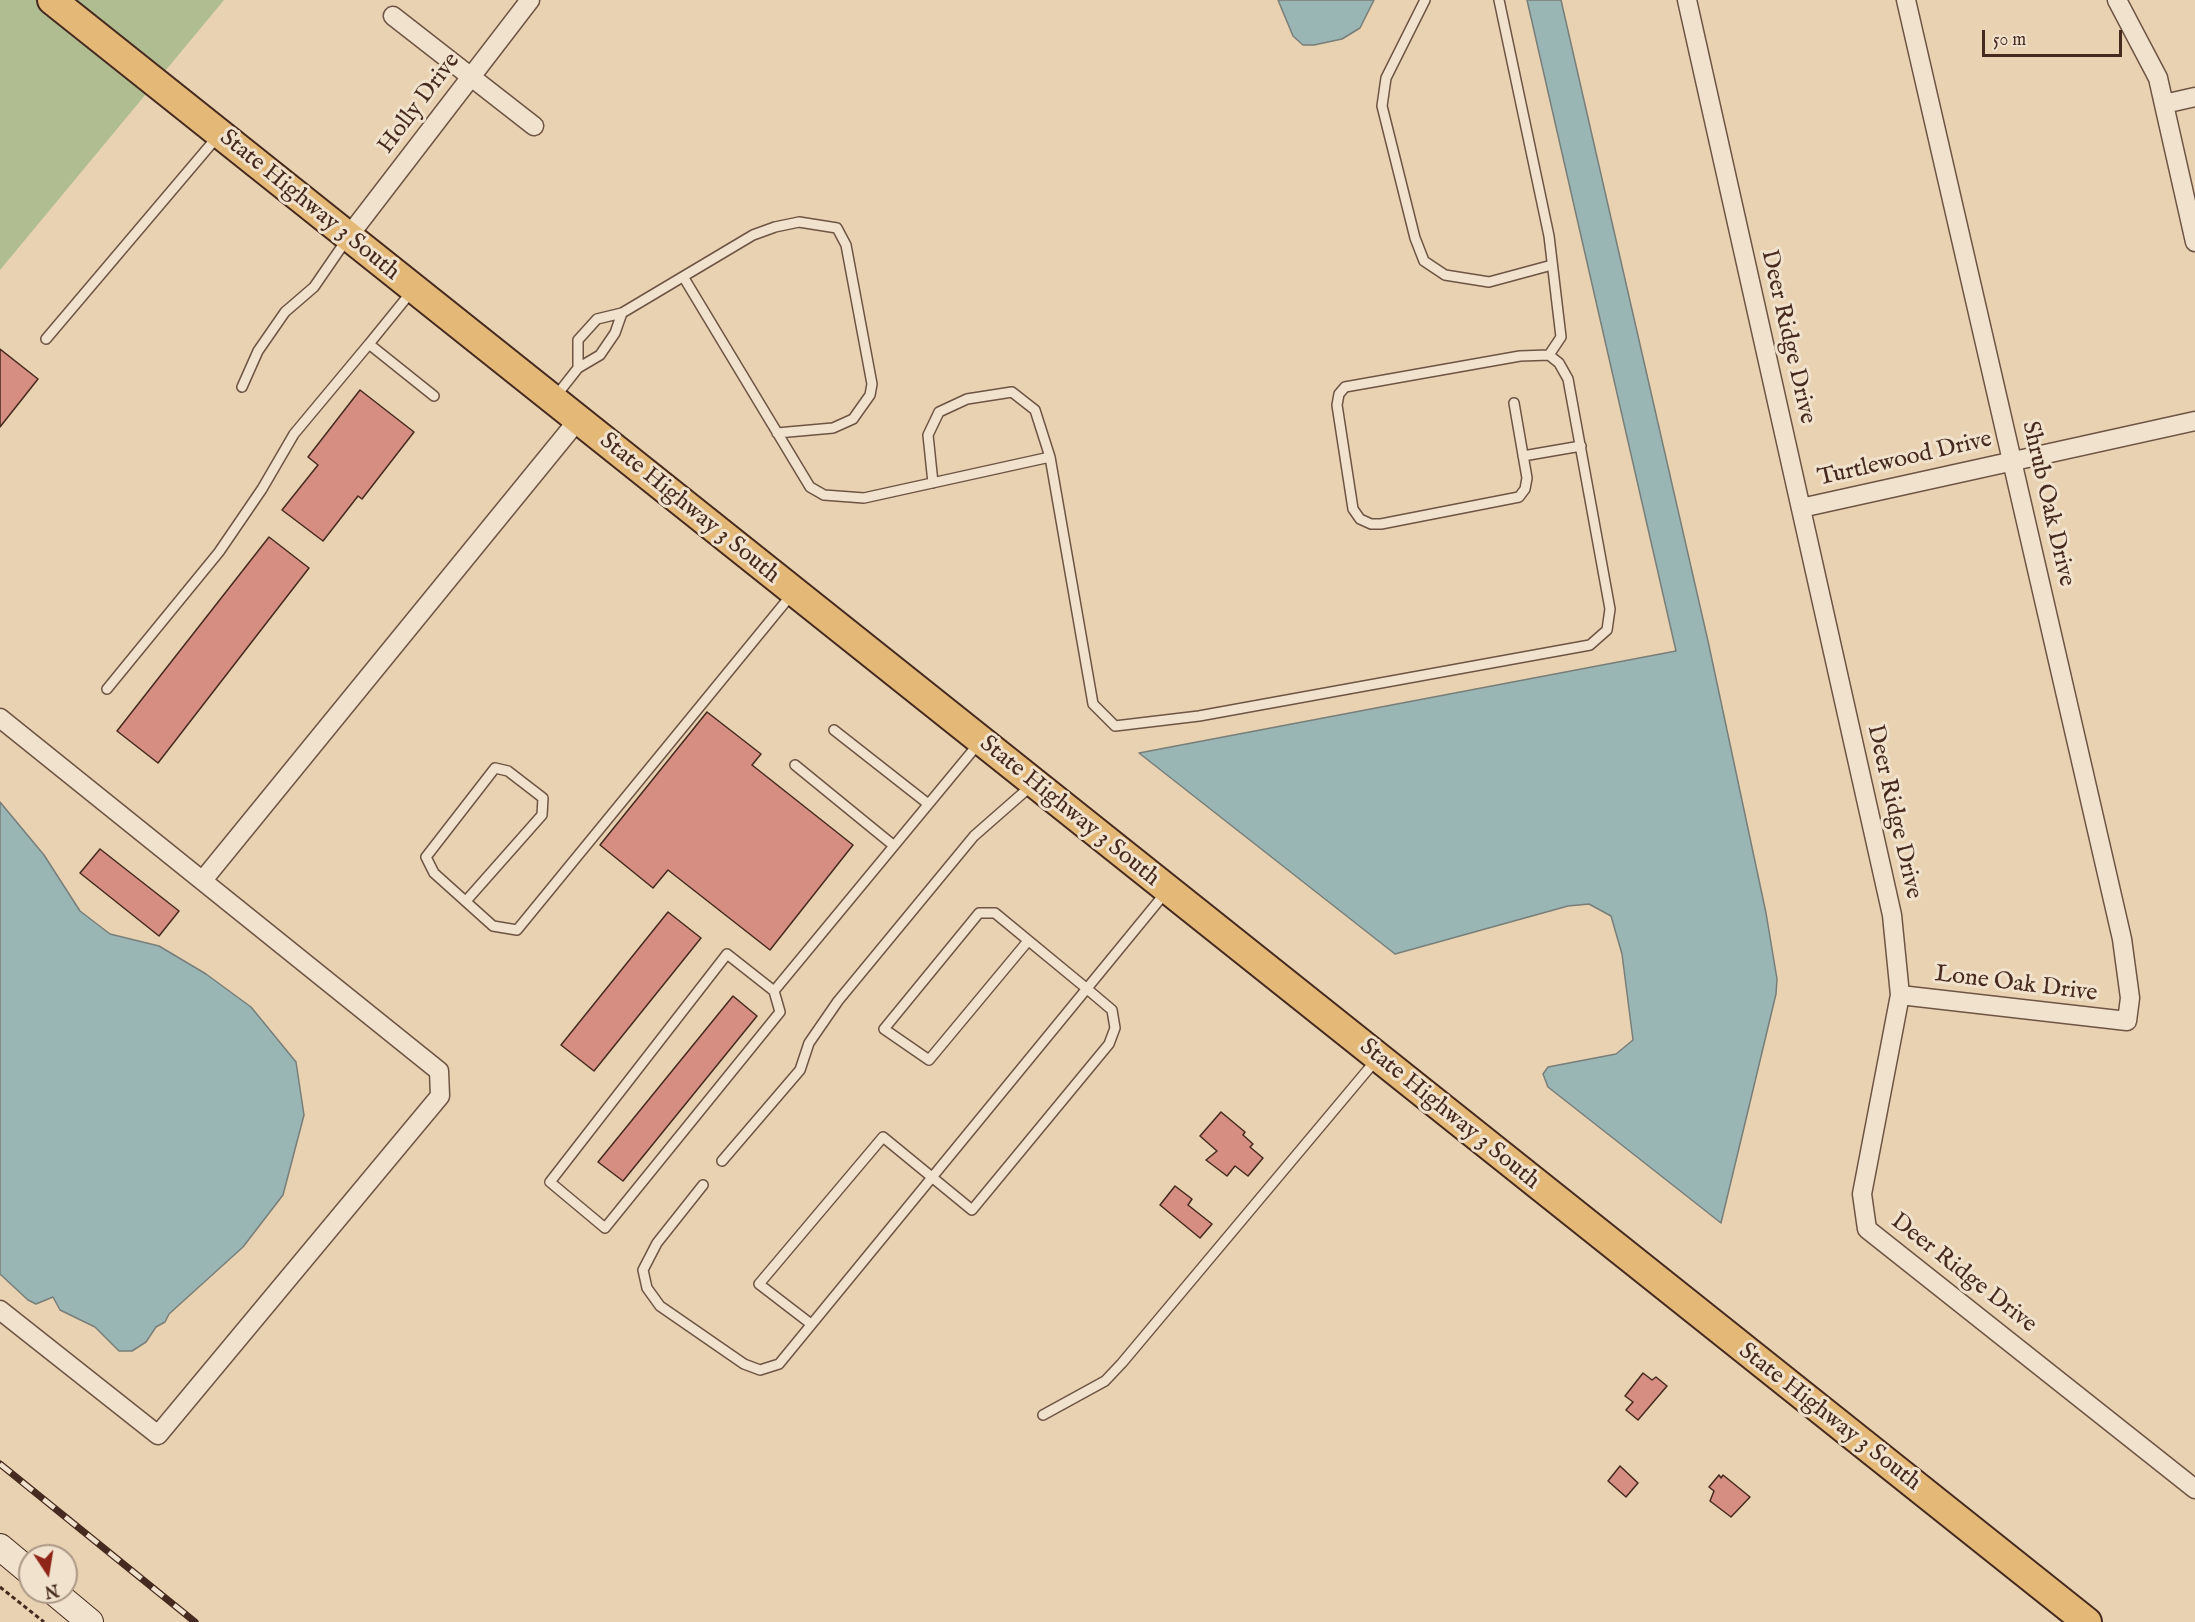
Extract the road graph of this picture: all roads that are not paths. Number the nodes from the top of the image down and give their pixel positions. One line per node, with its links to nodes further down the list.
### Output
1 (52, 0): 13 (main road, State Highway 3 South)
2 (530, 0): 9 (street, Holly Drive)
3 (1425, 0): 16 (lane)
4 (1499, 0): 16 (lane)
5 (1687, 0): 36 (street, Deer Ridge Drive)
6 (1906, 0): 34 (street, Shrub Oak Drive)
7 (2117, 0): 11 (street)
8 (393, 16): 9 (street)
9 (470, 79): 12 (street); 14 (street, Holly Drive)
10 (2195, 97): 11 (street)
11 (2164, 104): 15 (street)
12 (534, 126)
13 (219, 134): 14 (main road, State Highway 3 South); 20 (lane)
14 (348, 237): 18 (main road, State Highway 3 South); 24 (lane)
15 (2195, 242)
16 (1552, 265): 22 (lane)
17 (684, 278): 19 (lane); 30 (lane); 30 (lane)
18 (414, 289): 21 (lane); 26 (main road, State Highway 3 South)
19 (622, 313): 23 (lane); 23 (lane)
20 (46, 339)
21 (369, 344): 25 (lane); 38 (lane)
22 (1549, 355): 31 (lane); 32 (lane)
23 (578, 368): 26 (lane)
24 (242, 387)
25 (434, 396)
26 (552, 400): 28 (main road, State Highway 3 South)
27 (1514, 403): 32 (lane)
28 (578, 420): 37 (main road, State Highway 3 South); 46 (street)
29 (2195, 421): 34 (street, Turtlewood Drive)
30 (777, 433): 35 (lane)
31 (1581, 446): 32 (lane); 33 (lane)
32 (1523, 456)
33 (1050, 457): 35 (lane); 35 (lane)
34 (2012, 461): 36 (street, Turtlewood Drive); 53 (street, Shrub Oak Drive)
35 (933, 483)
36 (1801, 508): 52 (street, Deer Ridge Drive)
37 (794, 592): 41 (main road, State Highway 3 South); 48 (lane)
38 (107, 689)
39 (0, 718): 46 (street)
40 (834, 730): 44 (lane)
41 (980, 741): 43 (main road, State Highway 3 South); 44 (lane)
42 (795, 765): 45 (lane)
43 (1034, 784): 47 (main road, State Highway 3 South); 55 (lane)
44 (927, 803): 45 (lane)
45 (893, 845): 51 (lane)
46 (202, 880): 58 (street)
47 (1167, 890): 50 (lane); 54 (main road, State Highway 3 South)
48 (466, 901): 48 (lane)
49 (1028, 940): 49 (lane); 50 (lane)
50 (1086, 988): 56 (lane); 56 (lane)
51 (774, 991): 51 (lane)
52 (1900, 995): 53 (street, Lone Oak Drive); 61 (street, Deer Ridge Drive)
53 (2127, 1021)
54 (1377, 1058): 60 (lane); 66 (main road, State Highway 3 South)
55 (722, 1161)
56 (933, 1177): 59 (lane); 59 (lane)
57 (703, 1185): 59 (lane)
58 (0, 1310)
59 (811, 1324)
60 (1043, 1415)
61 (2195, 1489)
62 (0, 1547): 63 (street)
63 (18, 1562)
64 (68, 1604): 65 (street)
65 (90, 1622)
66 (2087, 1622)

